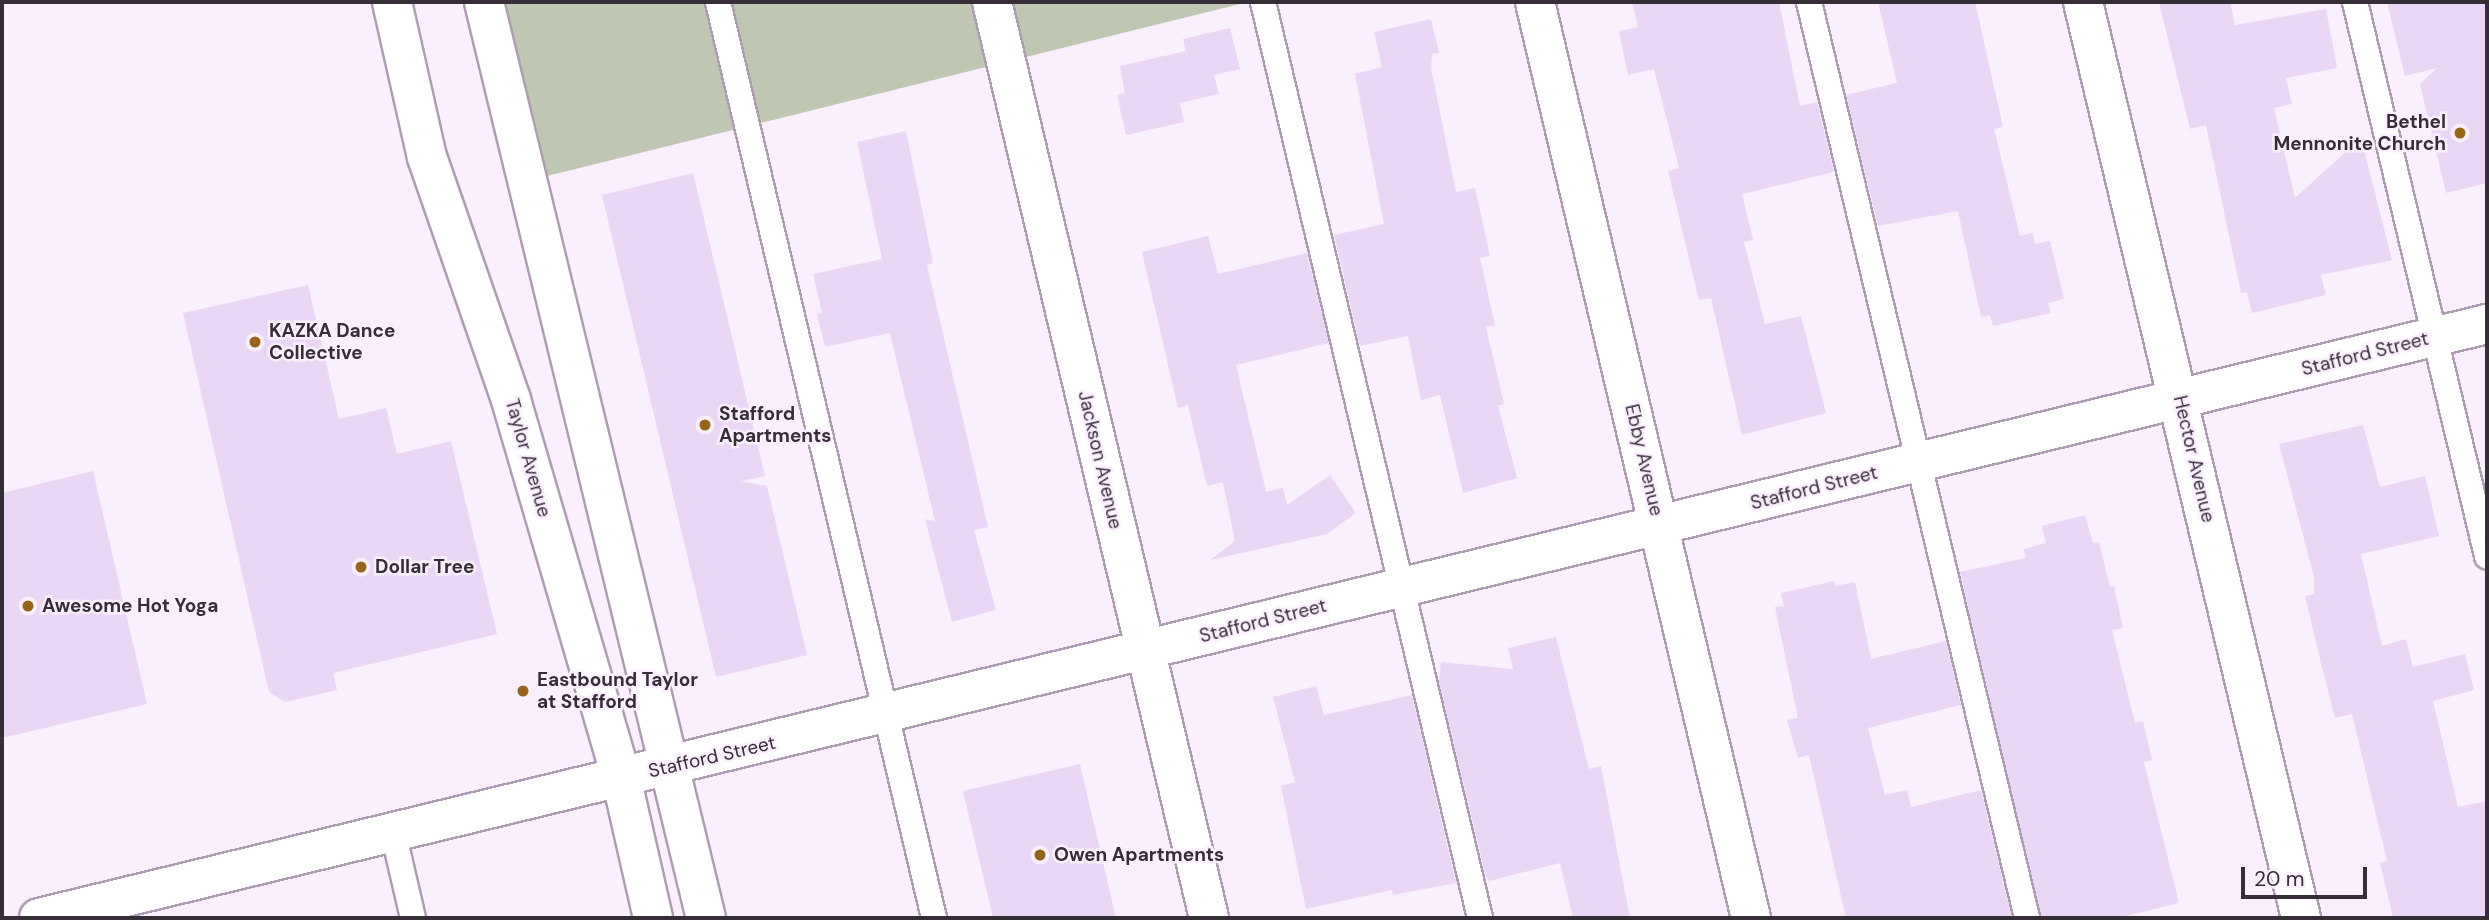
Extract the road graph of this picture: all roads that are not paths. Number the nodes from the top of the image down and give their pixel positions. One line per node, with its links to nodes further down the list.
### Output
1 (392, 2): 20 (street, Taylor Avenue)
2 (484, 2): 19 (street)
3 (719, 2): 18 (lane)
4 (992, 2): 17 (street, Jackson Avenue)
5 (1263, 2): 16 (lane)
6 (1535, 2): 14 (street, Ebby Avenue)
7 (1809, 2): 13 (lane)
8 (2083, 2): 12 (street, Hector Avenue)
9 (2355, 2): 11 (lane)
10 (2487, 324): 11 (street, Stafford Street)
11 (2435, 337): 12 (street, Stafford Street); 15 (lane)
12 (2180, 399): 13 (street, Stafford Street); 32 (street, Hector Avenue)
13 (1918, 463): 14 (street, Stafford Street); 31 (lane)
14 (1659, 525): 16 (street, Stafford Street); 30 (street, Ebby Avenue)
15 (2487, 556)
16 (1403, 588): 17 (street, Stafford Street); 29 (lane)
17 (1145, 650): 18 (street, Stafford Street); 28 (street, Jackson Avenue)
18 (886, 715): 19 (street, Stafford Street); 27 (lane)
19 (669, 768): 20 (street, Stafford Street); 26 (street)
20 (621, 777): 21 (street, Stafford Street); 25 (street, Taylor Avenue)
21 (393, 832): 22 (street, Stafford Street); 24 (lane)
22 (143, 905): 23 (street, Stafford Street)
23 (39, 918)
24 (413, 918)
25 (653, 918)
26 (706, 918)
27 (934, 918)
28 (1209, 918)
29 (1480, 918)
30 (1751, 918)
31 (2027, 918)
32 (2301, 918)

